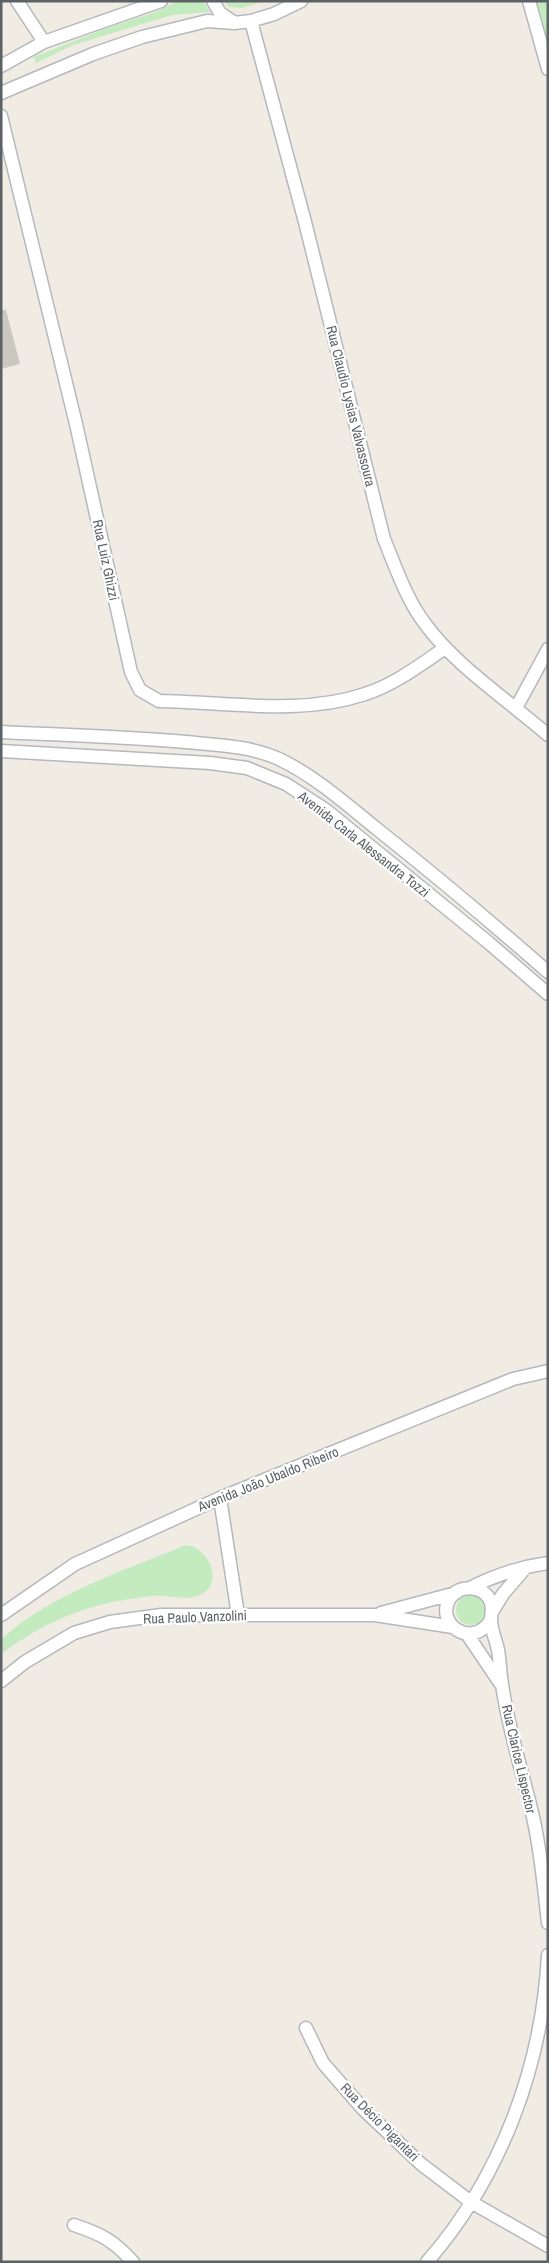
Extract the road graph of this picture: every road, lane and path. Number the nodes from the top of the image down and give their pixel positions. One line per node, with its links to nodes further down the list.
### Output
1 (17, 1): 9 (street)
2 (161, 1): 9 (street)
3 (213, 1): 8 (street)
4 (301, 1): 6 (street)
5 (529, 1): 11 (street)
6 (290, 4): 7 (street)
7 (251, 21): 8 (street); 14 (street, Rua Claudio Lysias Valvassoura)
8 (234, 23): 12 (street)
9 (44, 42): 10 (street)
10 (1, 66)
11 (548, 69)
12 (1, 93)
13 (1, 116): 14 (street, Rua Luiz Ghizzi)
14 (445, 648): 16 (street, Rua Claudio Lysias Valvassoura)
15 (548, 649): 16 (street)
16 (516, 708): 18 (street, Rua Claudio Lysias Valvassoura)
17 (1, 732): 20 (street, Avenida Carla Alessandra Tozzi)
18 (548, 735)
19 (1, 751): 21 (street, Avenida Carla Alessandra Tozzi)
20 (548, 972)
21 (548, 994)
22 (548, 1371): 23 (street, Avenida João Ubaldo Ribeiro)
23 (220, 1498): 28 (street, Avenida João Ubaldo Ribeiro); 29 (street)
24 (548, 1563): 25 (street)
25 (526, 1567): 26 (street); 31 (street)
26 (470, 1588): 27 (street); 31 (street)
27 (456, 1593): 30 (street, Rua Paulo Vanzolini); 32 (street)
28 (1, 1615)
29 (238, 1615): 30 (street, Rua Paulo Vanzolini); 34 (street, Rua Paulo Vanzolini)
30 (375, 1615): 32 (street, Rua Paulo Vanzolini)
31 (492, 1616): 33 (street); 35 (street, Rua Clarice Lispector)
32 (454, 1627): 33 (street)
33 (467, 1634): 35 (street, Rua Clarice Lispector)
34 (1, 1681)
35 (502, 1685): 36 (street, Rua Clarice Lispector)
36 (548, 1923)
37 (548, 1956): 38 (street)
38 (547, 1969): 40 (street)
39 (306, 2028): 40 (street, Rua Décio Pigantari)
40 (471, 2202): 42 (street, Rua Décio Pigantari); 44 (street)
41 (74, 2225): 43 (street)
42 (548, 2246)
43 (133, 2262)
44 (427, 2262)

